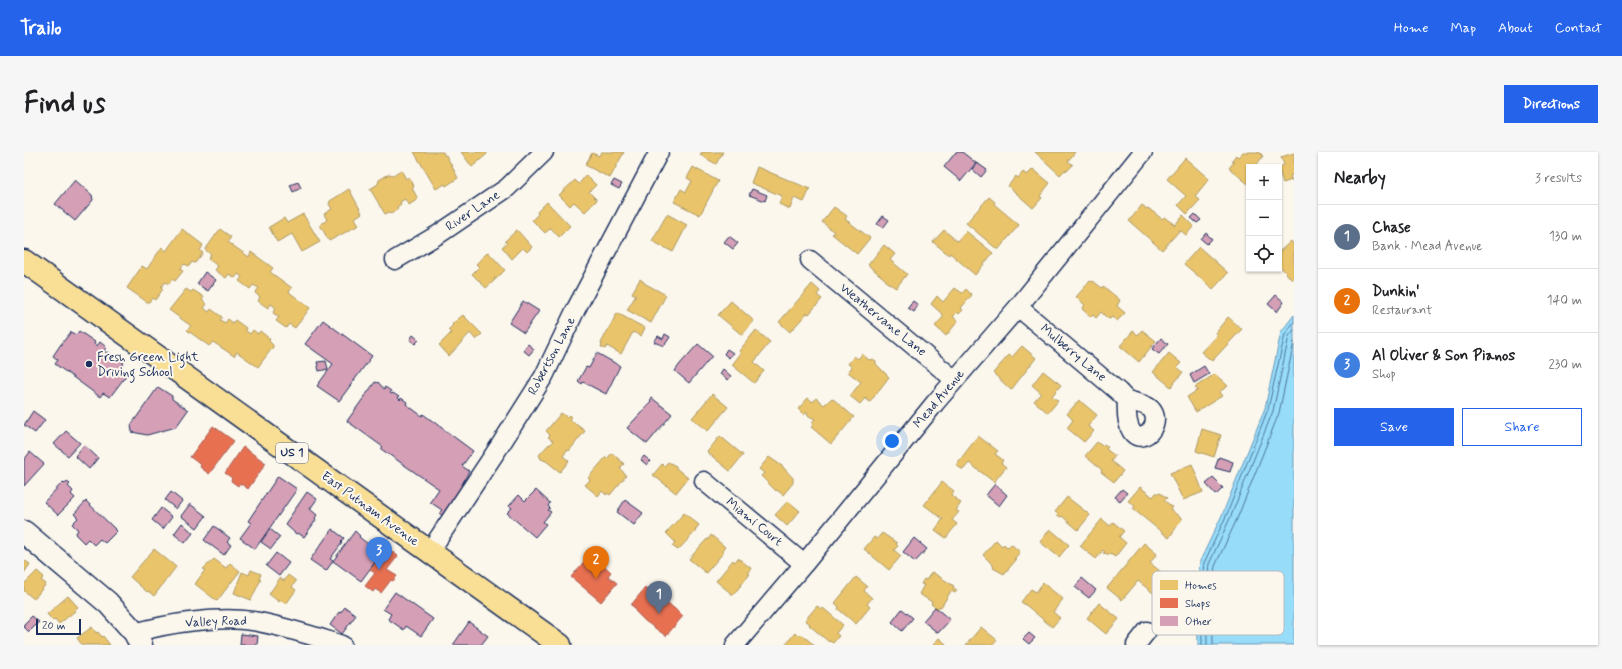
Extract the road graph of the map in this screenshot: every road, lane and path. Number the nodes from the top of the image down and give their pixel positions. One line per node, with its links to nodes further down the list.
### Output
1 (544, 152): 4 (street, River Lane)
2 (659, 152): 12 (street, Robertson Lane)
3 (1143, 152): 7 (street, Mead Avenue)
4 (395, 260)
5 (810, 260): 8 (street, Weathervane Lane)
6 (24, 261): 12 (main road, East Putnam Avenue / US 1)
7 (1018, 307): 8 (street, Mead Avenue); 9 (street, Mulberry Lane)
8 (955, 380): 13 (street, Mead Avenue)
9 (1127, 400)
10 (704, 481): 13 (street, Miami Court)
11 (24, 532): 15 (main road, Valley Road)
12 (430, 551): 17 (main road, East Putnam Avenue / US 1)
13 (804, 564): 18 (street, Mead Avenue)
14 (1147, 631): 19 (street)
15 (138, 639): 16 (street, Valley Road)
16 (342, 645)
17 (560, 645)
18 (735, 645)
19 (1136, 645)

